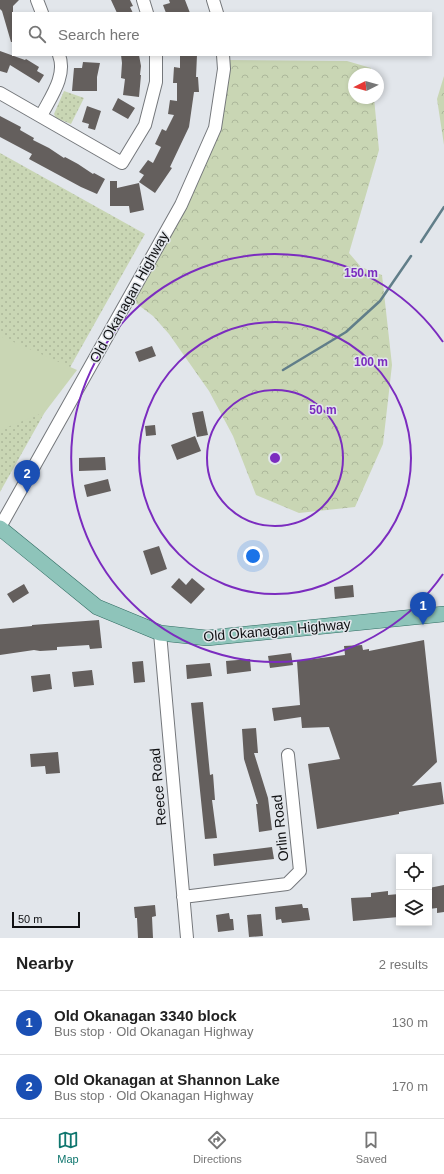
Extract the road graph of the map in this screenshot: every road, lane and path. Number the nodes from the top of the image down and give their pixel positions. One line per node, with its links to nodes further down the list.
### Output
1 (37, 0): 4 (street)
2 (143, 0): 5 (street)
3 (213, 0): 6 (street)
4 (42, 12)
5 (147, 12)
6 (217, 12)
7 (59, 56): 11 (street)
8 (156, 56): 11 (street)
9 (223, 56): 12 (street, Old Okanagan Highway)
10 (0, 93): 11 (street)
11 (41, 116)
12 (0, 528): 14 (main road, Old Okanagan Highway)
13 (444, 614): 14 (main road, Old Okanagan Highway)
14 (160, 633): 16 (street, Reece Road)
15 (288, 754): 16 (street, Orlin Road)
16 (183, 897): 17 (street, Reece Road)
17 (187, 938)

